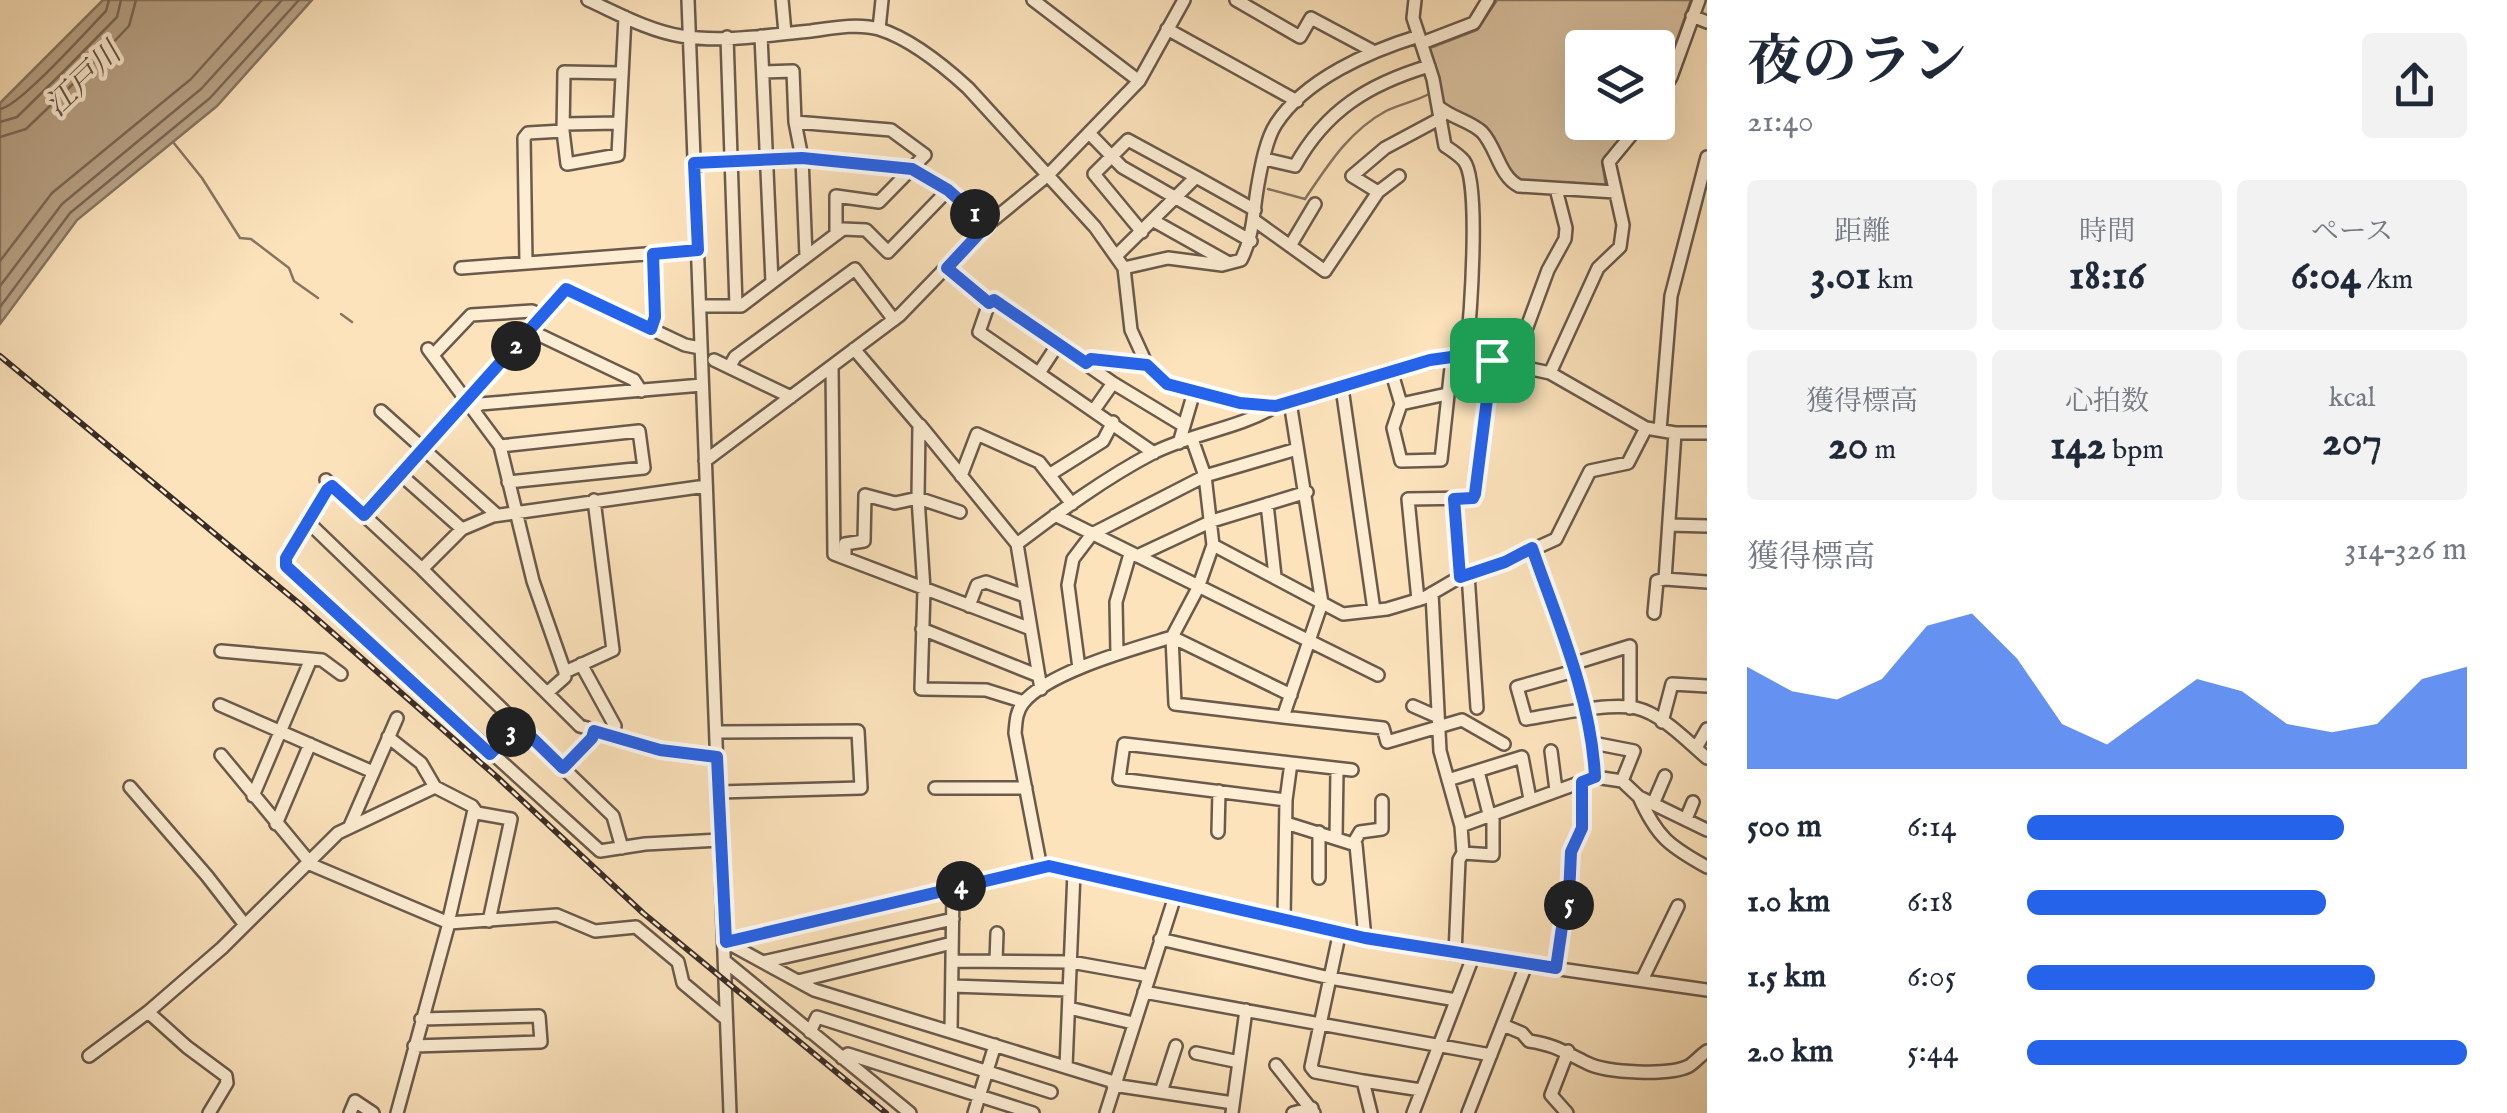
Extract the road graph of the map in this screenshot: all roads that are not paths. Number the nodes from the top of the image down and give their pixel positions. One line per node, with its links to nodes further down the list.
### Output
1 (588, 0): 11 (street)
2 (688, 0): 17 (street)
3 (782, 0): 16 (street)
4 (882, 0): 14 (street)
5 (1033, 0): 26 (street)
6 (1184, 0): 15 (street)
7 (1236, 0): 21 (street)
8 (1415, 0): 20 (street)
9 (1488, 0): 20 (street)
10 (1699, 0): 12 (street)
11 (625, 16): 17 (street); 24 (street)
12 (1692, 16): 13 (street); 22 (street)
13 (1707, 22)
14 (879, 29): 16 (street); 42 (street)
15 (1167, 29): 26 (street); 27 (street)
16 (785, 34): 18 (street)
17 (689, 36): 19 (street); 40 (street)
18 (761, 36): 19 (street); 25 (street)
19 (727, 37): 39 (street)
20 (1421, 39): 21 (street); 23 (street)
21 (1371, 50): 27 (street)
22 (1675, 63)
23 (1429, 66): 28 (street); 37 (street)
24 (620, 72): 30 (street); 31 (street)
25 (763, 72): 29 (street); 38 (street)
26 (1139, 81): 32 (street)
27 (1296, 101): 37 (street)
28 (1440, 113): 45 (street); 47 (street); 80 (street)
29 (795, 122): 36 (street); 41 (street)
30 (618, 123): 31 (street); 31 (street)
31 (564, 128): 64 (street)
32 (1089, 133): 34 (street); 42 (street)
33 (1627, 140): 48 (street)
34 (1111, 157): 44 (street); 49 (street); 56 (street)
35 (1707, 157): 51 (street)
36 (802, 158): 38 (street); 41 (street); 62 (street)
37 (1265, 158): 53 (street)
38 (768, 160): 39 (street); 69 (street)
39 (731, 162): 40 (street); 72 (street)
40 (694, 163): 60 (street)
41 (912, 169): 46 (street); 57 (street)
42 (1048, 175): 55 (street); 63 (street)
43 (1400, 176): 47 (street)
44 (1196, 177): 49 (street); 53 (street)
45 (1556, 189): 48 (street); 86 (street)
46 (948, 190): 55 (street); 57 (street)
47 (1378, 192): 59 (street)
48 (1615, 192): 91 (street)
49 (1176, 198): 54 (street); 58 (street)
50 (1316, 204): 59 (street)
51 (1693, 208): 52 (street); 108 (street)
52 (1707, 210)
53 (1254, 215): 58 (street); 59 (street)
54 (1154, 221): 56 (street); 65 (street)
55 (987, 225): 67 (street)
56 (1142, 232): 63 (street)
57 (836, 234): 62 (street)
58 (1251, 241): 65 (street)
59 (1290, 246)
60 (698, 250): 61 (street); 71 (street)
61 (653, 254): 64 (street); 75 (street)
62 (806, 256): 69 (street)
63 (1116, 256): 68 (street)
64 (526, 262): 66 (street)
65 (1229, 263): 68 (street)
66 (461, 268)
67 (947, 268): 70 (street); 74 (street)
68 (1124, 268): 85 (street)
69 (772, 282): 72 (street)
70 (989, 303): 77 (street); 90 (street)
71 (700, 306): 72 (street); 78 (street)
72 (736, 306)
73 (542, 316): 75 (street); 76 (street); 100 (street)
74 (894, 320): 79 (street); 87 (street)
75 (651, 329): 78 (street)
76 (529, 330): 95 (street); 100 (street)
77 (1058, 344): 84 (street); 90 (street)
78 (700, 348): 93 (street)
79 (854, 349): 88 (street); 106 (street)
80 (1466, 355): 81 (street); 83 (street)
81 (1452, 358): 89 (street); 97 (street)
82 (714, 360): 87 (street)
83 (1492, 360): 86 (street); 125 (street)
84 (1086, 363): 85 (street); 92 (street)
85 (1147, 365): 96 (street)
86 (1513, 365): 91 (street)
87 (730, 366): 98 (street)
88 (832, 366): 98 (street); 144 (street)
89 (1392, 370): 94 (street); 101 (street)
90 (1039, 373): 103 (street)
91 (1550, 373): 108 (street)
92 (1112, 383): 103 (street); 107 (street)
93 (702, 384): 95 (street); 116 (street)
94 (1342, 388): 99 (street); 157 (street)
95 (641, 391): 100 (street)
96 (1194, 392): 102 (street); 107 (street)
97 (1448, 394): 101 (street); 101 (street)
98 (791, 397): 116 (street)
99 (1290, 402): 102 (street); 113 (street)
100 (471, 404): 112 (street); 114 (street)
101 (1401, 404)
102 (1276, 406): 111 (street)
103 (1094, 410): 105 (street)
104 (381, 411): 114 (street)
105 (1113, 422): 115 (street); 117 (street)
106 (919, 424): 119 (street); 124 (street)
107 (1184, 426): 111 (street)
108 (1653, 429): 110 (street); 142 (street)
109 (1707, 433): 110 (street)
110 (1675, 434): 136 (street)
111 (1185, 441): 115 (street); 120 (street)
112 (500, 446): 121 (street); 121 (street)
113 (1298, 449): 120 (street); 123 (street)
114 (424, 450): 118 (street); 132 (street)
115 (1154, 452): 127 (street)
116 (705, 461): 122 (street)
117 (1049, 475): 119 (street); 127 (street)
118 (401, 476): 131 (street); 138 (street)
119 (961, 476): 140 (street)
120 (1205, 476): 134 (street); 139 (street)
121 (508, 482): 129 (street)
122 (706, 486): 126 (street); 190 (street)
123 (1306, 492): 128 (street); 155 (street)
124 (918, 498): 130 (street); 144 (street); 151 (street)
125 (1454, 499): 146 (street); 154 (street)
126 (594, 500): 129 (street); 166 (street)
127 (1072, 504): 133 (street)
128 (1267, 504): 134 (street); 147 (street)
129 (514, 512): 132 (street); 169 (street)
130 (960, 512)
131 (364, 515): 135 (street); 145 (street)
132 (497, 515): 138 (street)
133 (1054, 515): 139 (street); 140 (street)
134 (1212, 521): 141 (street); 143 (street)
135 (308, 522): 186 (street); 198 (street)
136 (1669, 526): 137 (street); 148 (street)
137 (1707, 526)
138 (462, 529): 145 (street)
139 (1092, 534): 143 (street); 168 (street)
140 (1017, 544): 153 (street)
141 (1213, 545): 147 (street); 150 (street)
142 (1532, 548): 146 (street); 167 (street)
143 (1134, 555): 150 (street); 164 (street)
144 (845, 558): 151 (street)
145 (422, 569): 174 (street)
146 (1464, 575): 152 (street); 179 (street)
147 (1274, 576): 155 (street)
148 (1665, 580): 149 (street); 158 (street)
149 (1707, 582)
150 (1198, 588): 161 (street); 162 (street)
151 (924, 589): 156 (street); 159 (street)
152 (1432, 593): 154 (street); 184 (street)
153 (1026, 596): 156 (street); 160 (street)
154 (1418, 600): 157 (street)
155 (1322, 604): 157 (street); 162 (street)
156 (969, 606): 160 (street)
157 (1374, 610)
158 (1654, 613)
159 (922, 629): 172 (street); 176 (street)
160 (1031, 630): 172 (street)
161 (1172, 637): 164 (street); 175 (street); 182 (street)
162 (1309, 641): 171 (street); 175 (street)
163 (221, 651): 165 (street)
164 (1117, 654): 168 (street)
165 (311, 659): 170 (street); 189 (street)
166 (581, 664): 169 (street); 191 (street)
167 (1573, 667): 180 (street); 181 (street); 181 (street)
168 (1079, 668): 172 (street)
169 (565, 672): 174 (street)
170 (341, 674)
171 (1378, 675)
172 (1040, 683): 176 (street)
173 (1707, 686): 185 (street)
174 (547, 694): 188 (street)
175 (1291, 695): 182 (street)
176 (1024, 702): 215 (street)
177 (220, 706): 189 (street)
178 (1413, 706): 184 (street)
179 (1477, 708)
180 (1630, 708): 181 (street); 185 (street)
181 (1587, 710): 193 (street)
182 (1283, 717): 184 (street)
183 (396, 718): 192 (street)
184 (1438, 722): 195 (street); 210 (street)
185 (1662, 722): 196 (street)
186 (519, 725): 198 (street); 203 (street)
187 (1707, 729): 196 (street)
188 (594, 731): 191 (street); 203 (street)
189 (280, 732): 194 (street); 219 (street)
190 (716, 732): 200 (street); 217 (street)
191 (612, 736): 200 (street)
192 (388, 737): 207 (street); 213 (street)
193 (1593, 743): 209 (street); 211 (street)
194 (310, 744): 207 (street); 230 (street)
195 (1504, 744)
196 (1696, 748): 201 (street)
197 (1550, 751): 216 (street)
198 (490, 754): 239 (street)
199 (221, 755): 219 (street)
200 (717, 757): 217 (street)
201 (1707, 758)
202 (1292, 763): 204 (street); 218 (street); 222 (street)
203 (563, 768): 239 (street)
204 (1338, 770): 205 (street); 236 (street)
205 (1352, 770)
206 (1478, 771): 210 (street); 221 (street); 227 (street)
207 (373, 772): 231 (street)
208 (1665, 776): 225 (street)
209 (1588, 779): 211 (street); 216 (street); 268 (street)
210 (1448, 780): 232 (street)
211 (1622, 781): 220 (street)
212 (130, 787): 253 (street)
213 (436, 787): 226 (street); 231 (street)
214 (935, 788): 215 (street)
215 (1026, 788): 243 (street)
216 (1556, 790): 221 (street)
217 (719, 792): 237 (street)
218 (1220, 792): 222 (street); 234 (street)
219 (252, 796): 230 (street)
220 (1639, 797): 225 (street); 242 (street)
221 (1530, 798): 227 (street)
222 (1286, 800): 229 (street)
223 (1382, 801): 238 (street)
224 (1693, 802): 228 (street)
225 (1652, 804): 228 (street)
226 (474, 810): 251 (street); 252 (street)
227 (1489, 814): 232 (street); 240 (street)
228 (1686, 819): 233 (street)
229 (1286, 823): 235 (street); 249 (street)
230 (276, 824): 241 (street)
231 (350, 826): 241 (street)
232 (1460, 826): 240 (street)
233 (1707, 830)
234 (1218, 832)
235 (1319, 832): 236 (street); 245 (street)
236 (1336, 838): 238 (street)
237 (720, 840): 239 (street); 258 (street)
238 (1353, 844): 256 (street)
239 (622, 848)
240 (1463, 853): 260 (street)
241 (308, 861): 252 (street); 253 (street)
242 (1707, 866)
243 (1041, 868): 244 (street); 246 (street)
244 (1074, 872): 247 (street); 266 (street)
245 (1319, 878)
246 (953, 888): 250 (street); 258 (street)
247 (1175, 896): 249 (street); 257 (street)
248 (1678, 906): 271 (street)
249 (1284, 918): 254 (street)
250 (953, 919): 259 (street); 265 (street)
251 (489, 921): 252 (street); 283 (street)
252 (449, 923): 281 (street)
253 (245, 926): 280 (street)
254 (1340, 931): 256 (street); 270 (street)
255 (997, 933): 263 (street)
256 (1365, 938): 260 (street)
257 (1160, 939): 269 (street); 270 (street)
258 (726, 942): 264 (street); 265 (street)
259 (952, 942): 262 (street); 272 (street)
260 (1455, 954): 261 (street)
261 (1472, 956): 267 (street); 277 (street)
262 (952, 961): 263 (street); 273 (street)
263 (996, 961): 266 (street)
264 (726, 962): 283 (street); 287 (street)
265 (763, 962): 272 (street)
266 (1071, 962): 269 (street); 274 (street)
267 (1526, 965): 268 (street); 286 (street)
268 (1556, 968): 271 (street)
269 (1149, 976): 276 (street)
270 (1330, 978): 277 (street); 285 (street)
271 (1643, 978): 275 (street)
272 (798, 981): 288 (street)
273 (952, 986): 274 (street); 288 (street)
274 (1070, 990): 278 (street)
275 (1707, 990)
276 (1144, 992): 279 (street); 284 (street)
277 (1456, 1000): 291 (street)
278 (1069, 1008): 284 (street); 302 (street)
279 (1246, 1010): 285 (street); 300 (street)
280 (148, 1012): 298 (street); 312 (street)
281 (421, 1019): 282 (street); 292 (street)
282 (479, 1019): 289 (street); 289 (street)
283 (726, 1019): 316 (street)
284 (1134, 1023): 305 (street)
285 (1321, 1024): 291 (street); 304 (street)
286 (1503, 1024): 295 (street); 297 (street)
287 (810, 1032): 299 (street); 303 (street)
288 (951, 1032): 290 (street)
289 (480, 1043): 292 (street)
290 (995, 1045): 302 (street); 303 (street)
291 (1438, 1045): 297 (street); 306 (street)
292 (414, 1046): 315 (street)
293 (1176, 1046): 308 (street)
294 (1707, 1050): 295 (street)
295 (1568, 1052): 325 (street)
296 (1196, 1054): 300 (street)
297 (1491, 1055): 324 (street)
298 (89, 1056)
299 (842, 1058): 309 (street); 317 (street)
300 (1239, 1062): 310 (street)
301 (1276, 1065): 311 (street)
302 (1066, 1067): 305 (street)
303 (986, 1072): 307 (street); 309 (street)
304 (1363, 1081): 306 (street); 322 (street)
305 (1113, 1084): 308 (street); 320 (street)
306 (1421, 1090): 323 (street)
307 (1052, 1092)
308 (1161, 1092): 310 (street)
309 (979, 1096): 318 (street); 319 (street)
310 (1232, 1108)
311 (1313, 1111): 321 (street)
312 (209, 1113)
313 (350, 1113): 314 (street)
314 (374, 1113)
315 (397, 1113)
316 (730, 1113)
317 (910, 1113)
318 (974, 1113)
319 (1032, 1113)
320 (1107, 1113)
321 (1294, 1113)
322 (1372, 1113)
323 (1413, 1113)
324 (1468, 1113)
325 (1568, 1113)

